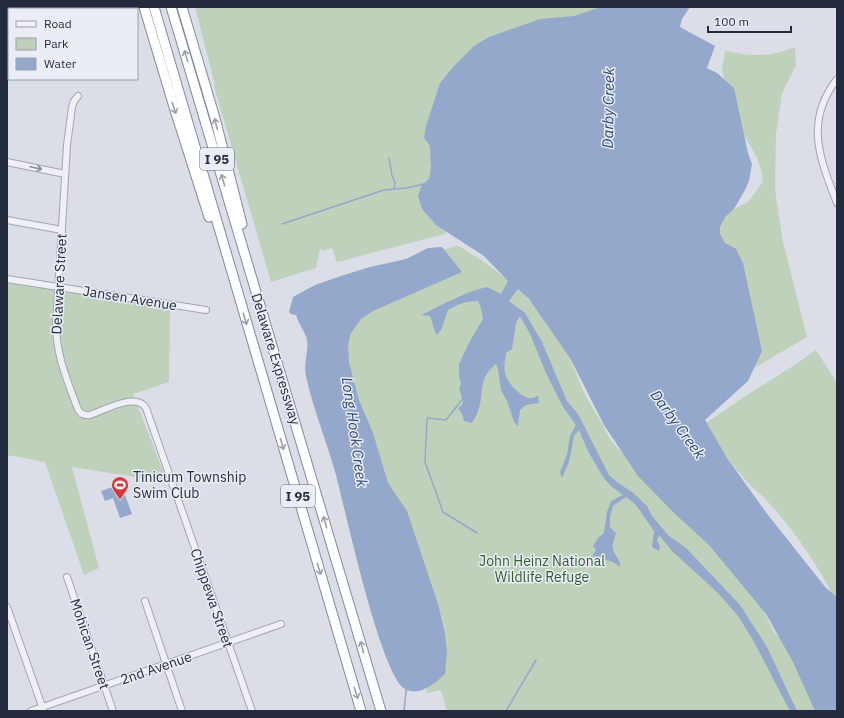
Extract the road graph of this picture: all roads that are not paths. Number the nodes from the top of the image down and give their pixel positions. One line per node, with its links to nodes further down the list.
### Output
1 (171, 7): 14 (highway, Delaware Expressway / I 95, one-way to 1)
2 (182, 7): 14 (highway, one-way to 2)
3 (146, 8): 28 (highway, Delaware Expressway / I 95, one-way to 28)
4 (837, 79): 8 (street)
5 (78, 96): 7 (street, Delaware Street)
6 (7, 162): 7 (street, one-way to 7)
7 (65, 174): 10 (street, Delaware Street)
8 (837, 203)
9 (7, 220): 10 (street)
10 (62, 230): 12 (street, Delaware Street)
11 (7, 279): 12 (street, Jansen Avenue)
12 (58, 288): 13 (street, Jansen Avenue); 15 (street, Delaware Street)
13 (206, 310)
14 (262, 311): 29 (highway, Delaware Expressway / I 95, one-way to 14)
15 (173, 485): 20 (street, Chippewa Street)
16 (67, 577): 22 (street, Mohican Street)
17 (146, 601): 21 (street)
18 (7, 607): 23 (street)
19 (281, 624): 20 (street, 2nd Avenue)
20 (228, 643): 21 (street, 2nd Avenue); 27 (street, Chippewa Street)
21 (166, 664): 22 (street, 2nd Avenue); 26 (street)
22 (105, 686): 23 (street, 2nd Avenue); 25 (street, Mohican Street)
23 (43, 709): 24 (street, 2nd Avenue)
24 (31, 711)
25 (113, 711)
26 (182, 711)
27 (252, 711)
28 (361, 711)
29 (380, 711)

